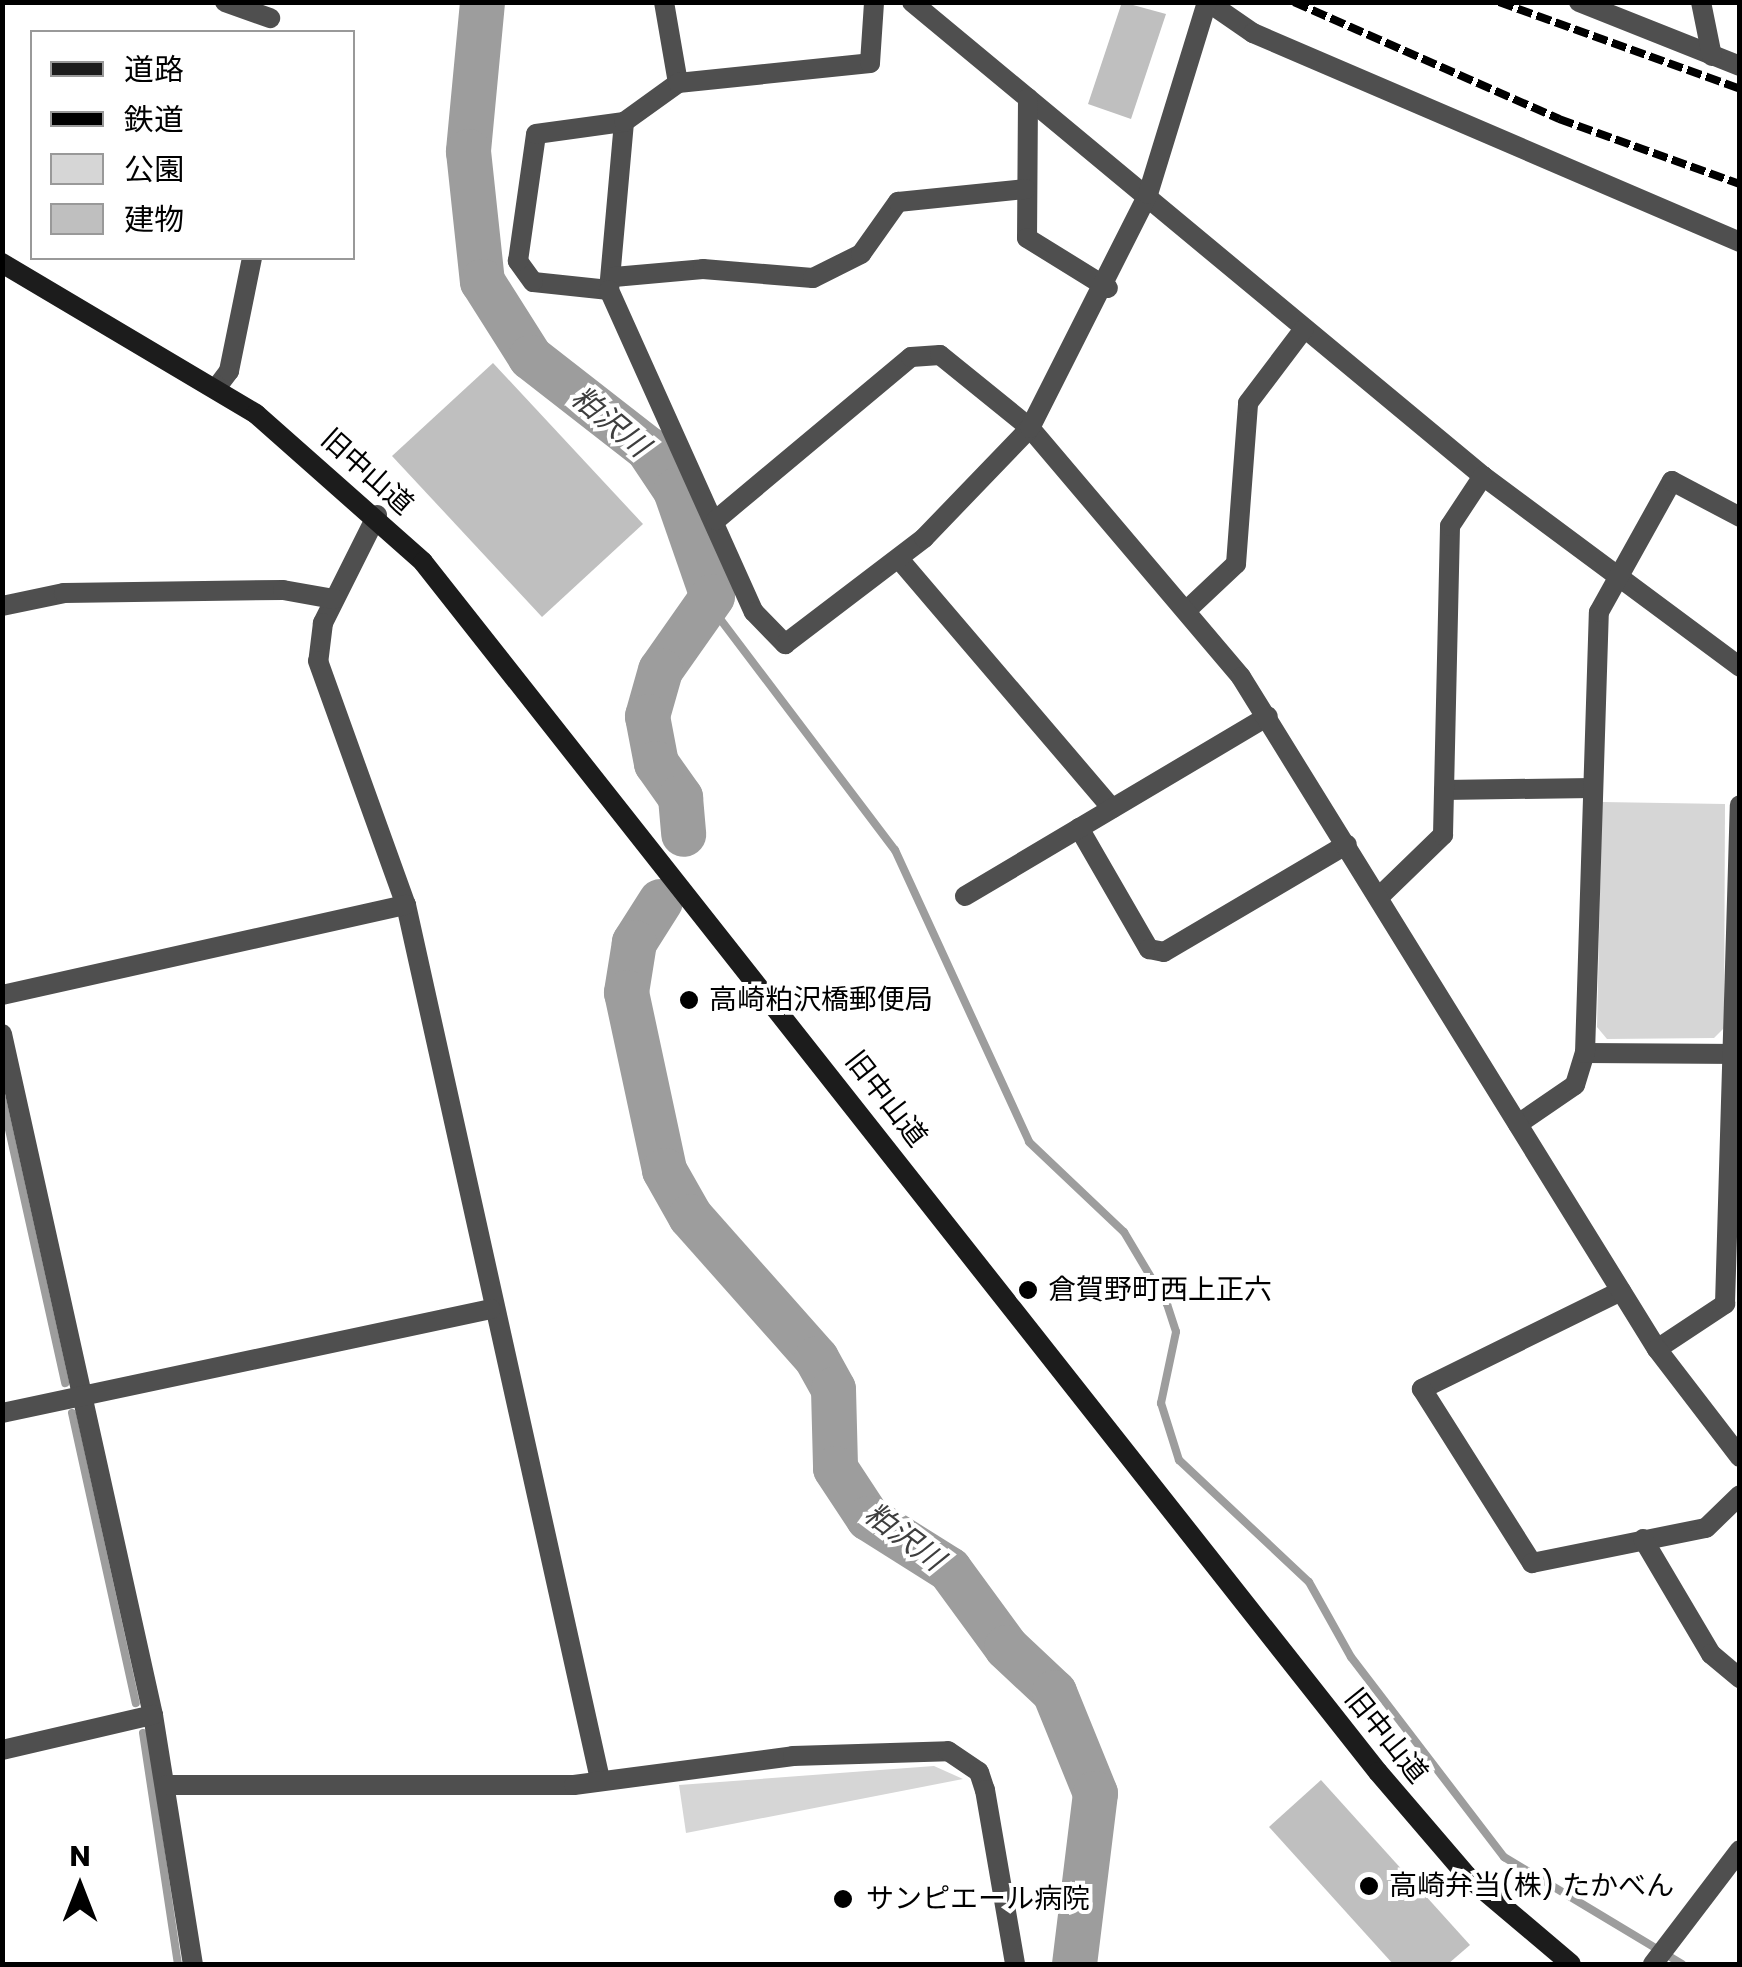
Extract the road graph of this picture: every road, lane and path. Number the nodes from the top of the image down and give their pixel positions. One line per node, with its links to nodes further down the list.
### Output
1 (225, 2): 8 (street)
2 (664, 2): 11 (street)
3 (874, 2): 11 (street)
4 (912, 2): 12 (street)
5 (1207, 2): 15 (street); 16 (street)
6 (1579, 2): 9 (street)
7 (1702, 2): 9 (street)
8 (270, 18)
9 (1712, 56): 10 (street)
10 (1740, 66)
11 (678, 83): 13 (street)
12 (1028, 98): 14 (street); 15 (street)
13 (624, 122): 19 (street); 19 (street)
14 (1025, 189): 19 (street); 20 (street)
15 (1148, 194): 20 (street); 21 (street)
16 (1740, 242)
17 (252, 260): 22 (street)
18 (2, 264): 22 (main road, 旧中山道)
19 (612, 283): 27 (street)
20 (1108, 288): 23 (street)
21 (1304, 329): 24 (street); 32 (street)
22 (216, 386): 25 (main road, 旧中山道)
23 (1030, 428): 27 (street); 28 (street); 32 (street)
24 (1483, 476): 29 (street); 36 (street)
25 (377, 515): 30 (street); 65 (main road, 旧中山道)
26 (1740, 516): 29 (street)
27 (716, 520): 28 (street)
28 (899, 559): 38 (street)
29 (1618, 574): 33 (street); 35 (street)
30 (334, 599): 31 (street); 43 (street)
31 (2, 606)
32 (1188, 610): 34 (street)
33 (1740, 666)
34 (1268, 716): 38 (street); 40 (street)
35 (1593, 788): 36 (street); 46 (street)
36 (1444, 790): 42 (street)
37 (1740, 805): 47 (street)
38 (1112, 808): 39 (street)
39 (1079, 828): 40 (street); 41 (street)
40 (1347, 844): 42 (street)
41 (965, 896)
42 (1380, 896): 48 (street)
43 (406, 905): 44 (street); 50 (street)
44 (2, 995)
45 (2, 1034): 52 (street)
46 (1585, 1053): 47 (street); 48 (street)
47 (1736, 1054): 51 (street)
48 (1518, 1124): 49 (street)
49 (1620, 1291): 51 (street); 56 (street)
50 (491, 1309): 52 (street); 60 (street)
51 (1657, 1348): 54 (street)
52 (81, 1396): 53 (street); 58 (street)
53 (2, 1413)
54 (1740, 1457)
55 (1740, 1495): 56 (street)
56 (1643, 1540): 57 (street)
57 (1740, 1678)
58 (153, 1715): 59 (street); 61 (street)
59 (2, 1750)
60 (600, 1779): 61 (street); 64 (street)
61 (167, 1785): 63 (street)
62 (1740, 1850): 66 (street)
63 (194, 1964)
64 (1016, 1964)
65 (1571, 1964)
66 (1653, 1964)

